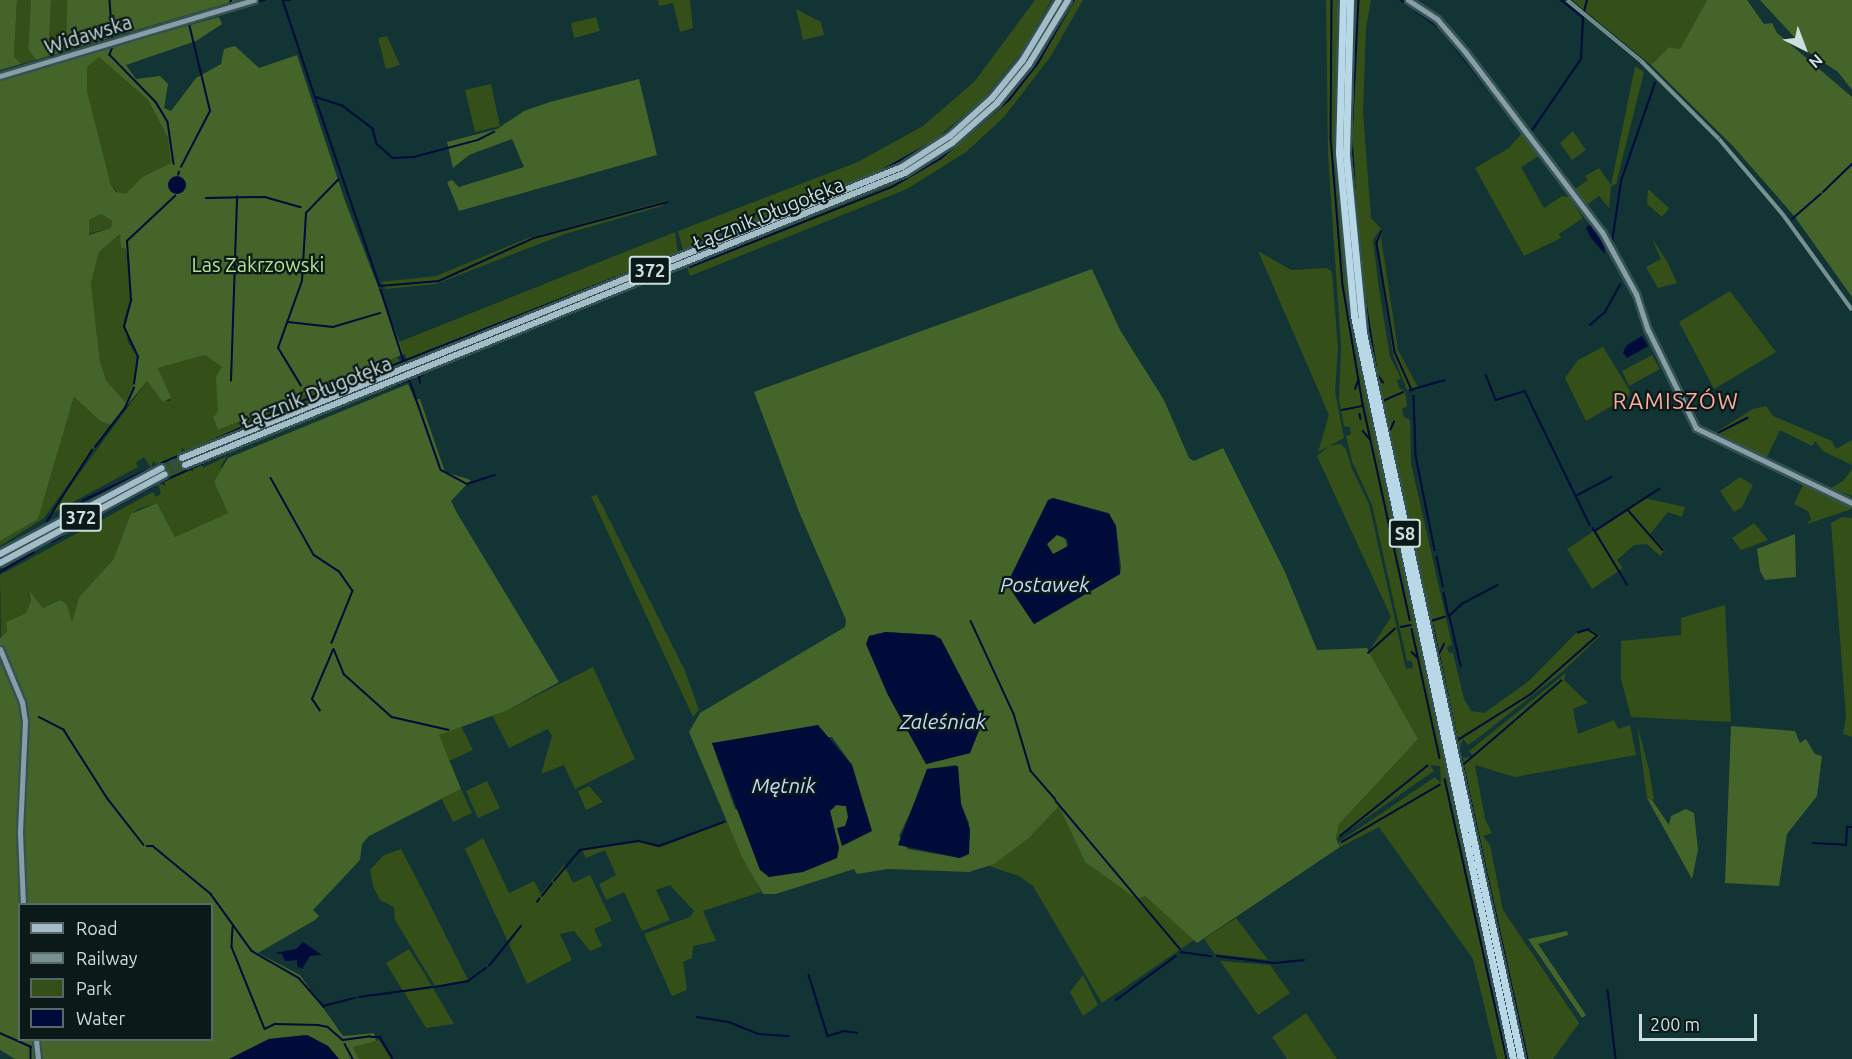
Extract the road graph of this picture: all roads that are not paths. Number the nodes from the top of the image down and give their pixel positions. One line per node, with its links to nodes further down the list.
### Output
1 (254, 0): 7 (street, Widawska)
2 (1059, 0): 3 (main road, Łącznik Długołęka / 372)
3 (1068, 0)
4 (1343, 0): 15 (highway, S8)
5 (1350, 0): 16 (highway, S8)
6 (1408, 0): 8 (street)
7 (0, 76)
8 (1852, 503)
9 (0, 554): 10 (main road, 372)
10 (0, 563)
11 (0, 649): 12 (street)
12 (23, 903)
13 (36, 1041): 14 (street)
14 (38, 1059)
15 (1513, 1059)
16 (1521, 1059)

